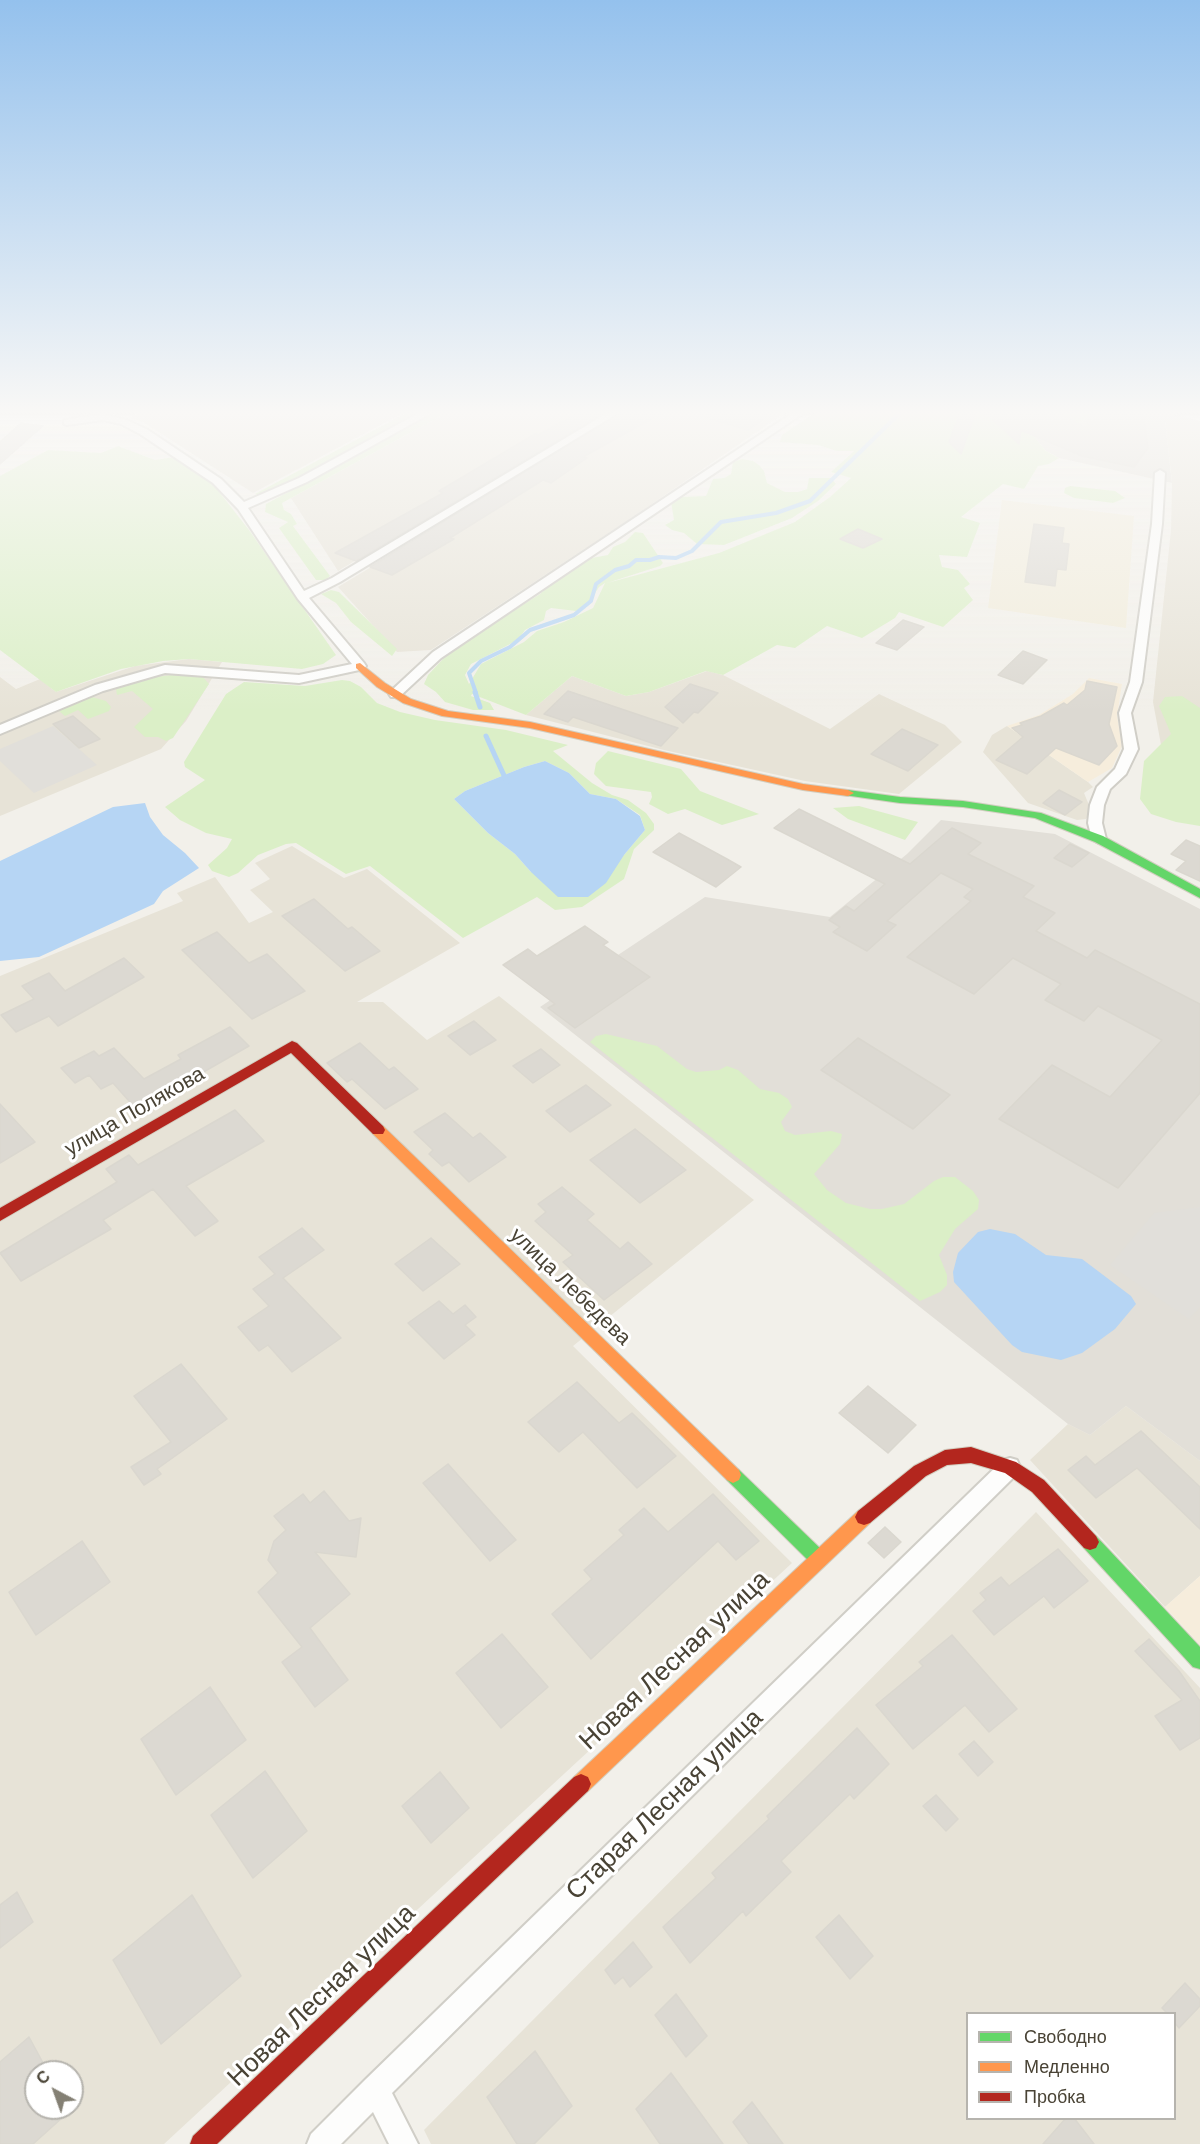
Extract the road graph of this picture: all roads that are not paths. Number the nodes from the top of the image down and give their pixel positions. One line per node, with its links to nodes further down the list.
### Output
1 (245, 512): 5 (street)
2 (449, 512): 5 (street)
3 (648, 512): 7 (street)
4 (1158, 512): 9 (street)
5 (302, 597): 6 (street)
6 (360, 666): 7 (street); 8 (street)
7 (395, 694): 9 (street)
8 (0, 730)
9 (1099, 839): 10 (street)
10 (1200, 894)
11 (292, 1046): 12 (street, улица Полякова); 14 (street, улица Лебедева)
12 (0, 1215)
13 (1010, 1467): 14 (street, Новая Лесная улица); 15 (street, Новая Лесная улица); 16 (street, Старая Лесная улица)
14 (819, 1558): 17 (street, Новая Лесная улица)
15 (1200, 1660)
16 (376, 2089): 18 (street, Старая Лесная улица); 19 (street)
17 (201, 2144)
18 (321, 2144)
19 (404, 2144)

